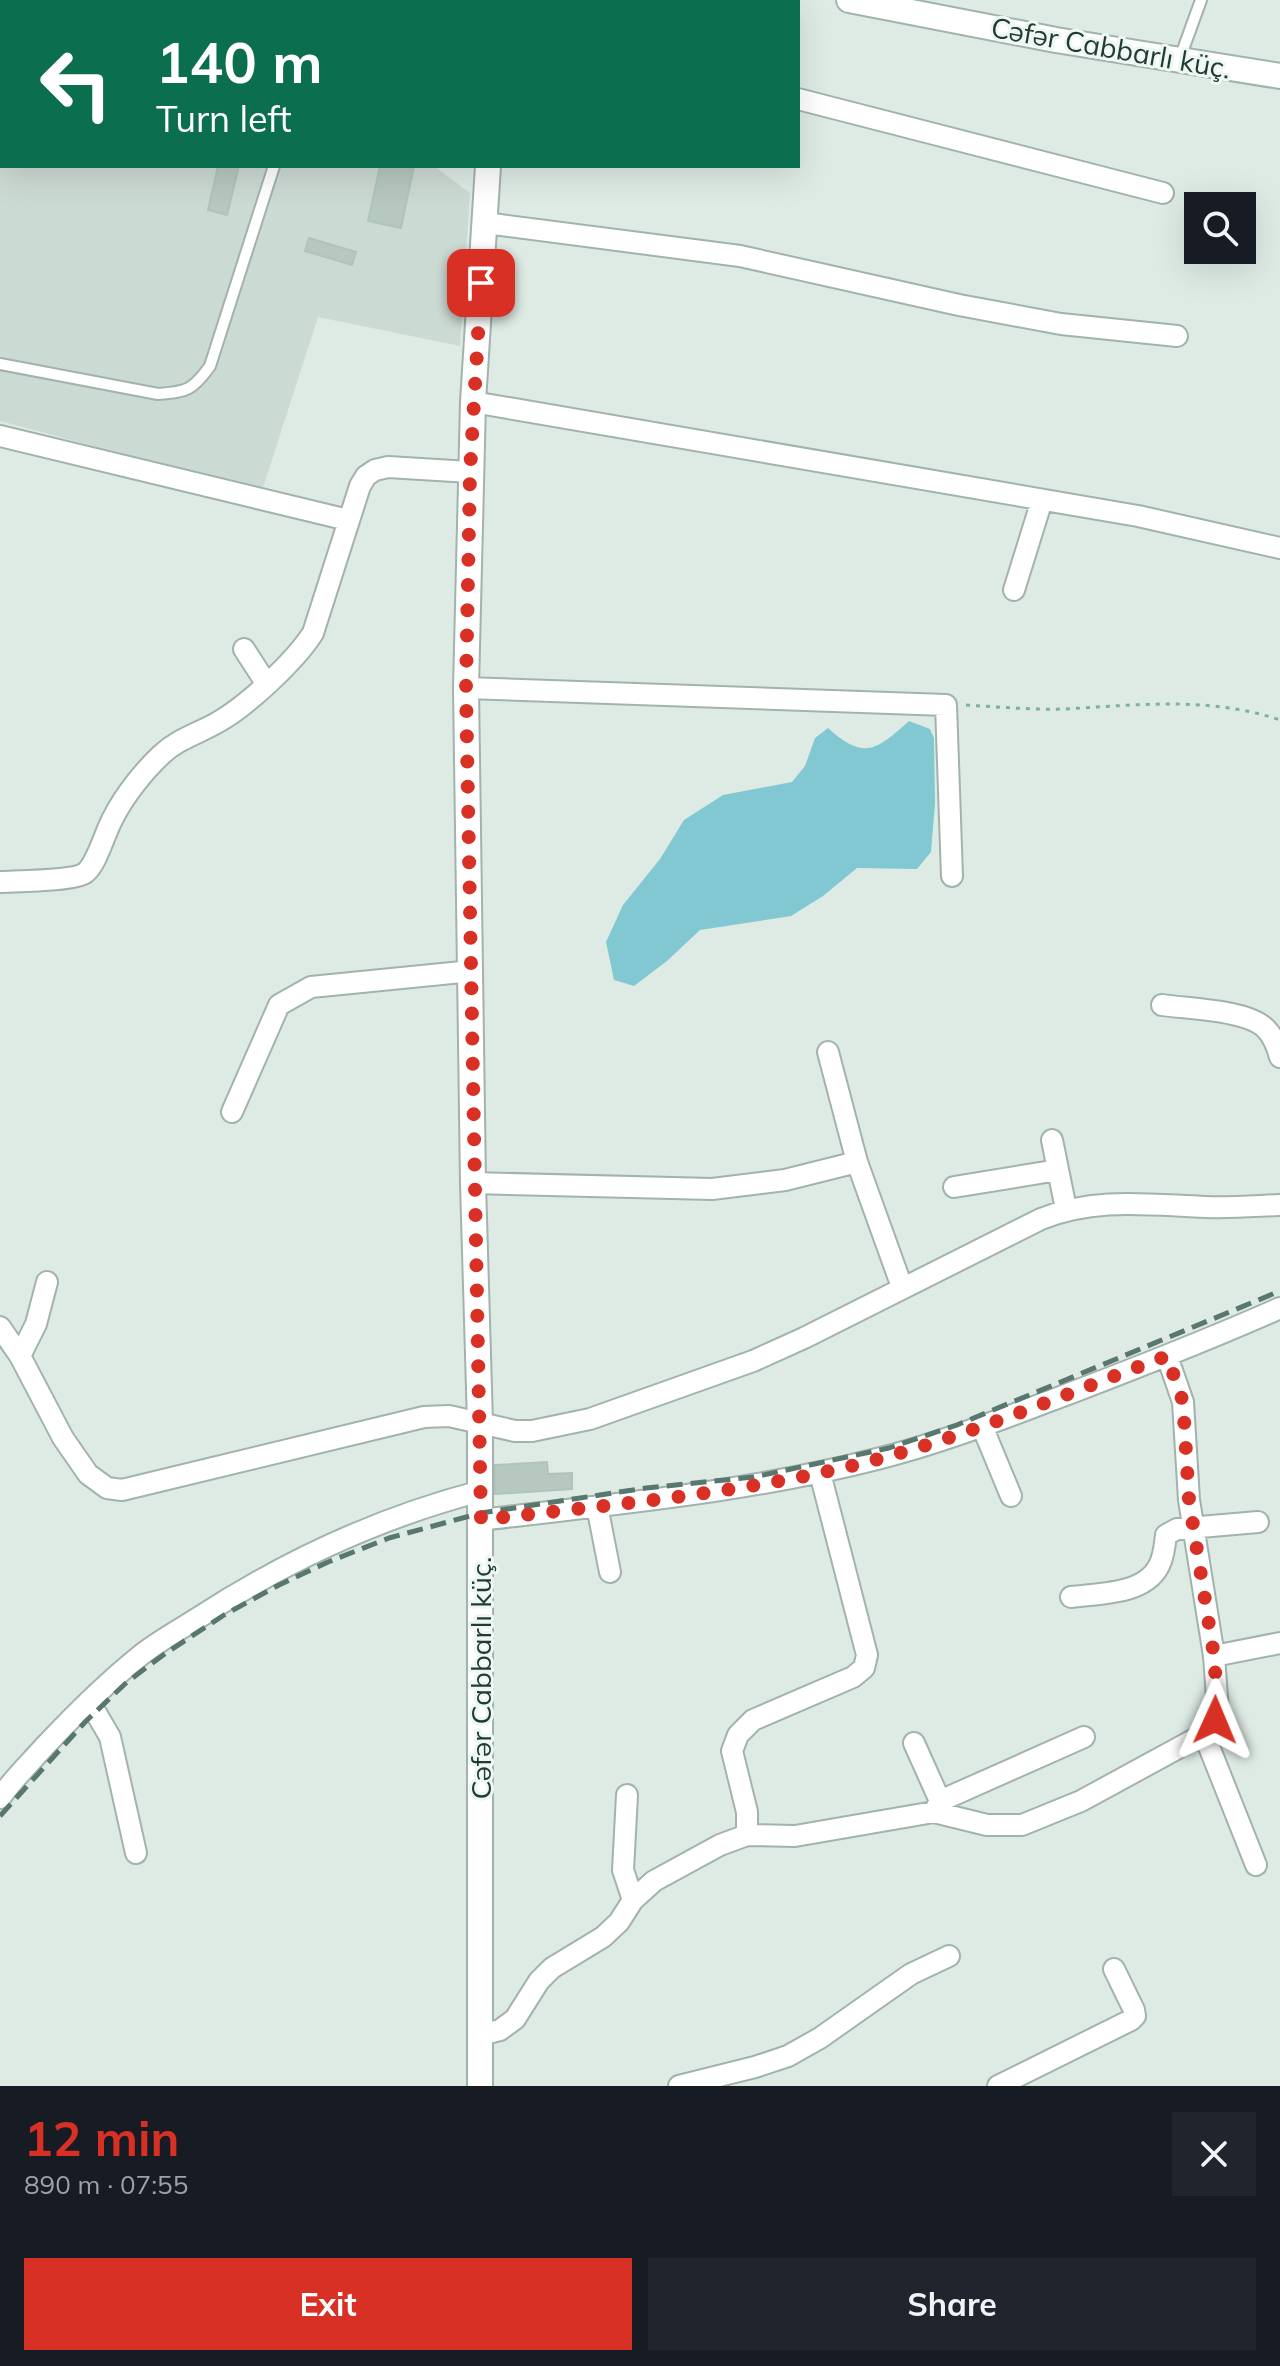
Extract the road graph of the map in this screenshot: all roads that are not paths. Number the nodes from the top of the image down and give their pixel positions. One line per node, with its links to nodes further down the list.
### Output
1 (849, 0): 3 (street, Cəfər Cabbarlı küç.)
2 (1201, 0): 3 (lane)
3 (1179, 60): 4 (street, Cəfər Cabbarlı küç.)
4 (1280, 76)
5 (800, 100): 8 (street)
6 (273, 168): 11 (lane)
7 (488, 168): 9 (street, Cəfər Cabbarlı küç.)
8 (1163, 193)
9 (485, 223): 10 (street); 12 (street, Cəfər Cabbarlı küç.)
10 (1177, 336)
11 (0, 364)
12 (473, 402): 14 (street, Cəfər Cabbarlı küç.); 15 (street)
13 (0, 436): 16 (street)
14 (470, 472): 16 (street); 21 (street, Cəfər Cabbarlı küç.)
15 (1042, 500): 17 (street); 18 (street)
16 (348, 520): 20 (street)
17 (1280, 548)
18 (1014, 590)
19 (244, 649): 20 (street)
20 (266, 683): 23 (street)
21 (466, 688): 22 (street); 24 (street, Cəfər Cabbarlı küç.)
22 (952, 876)
23 (0, 882)
24 (472, 971): 28 (street); 32 (street, Cəfər Cabbarlı küç.)
25 (1162, 1005): 27 (street)
26 (828, 1052): 30 (street)
27 (1280, 1057)
28 (232, 1112)
29 (1052, 1140): 31 (street)
30 (857, 1162): 32 (street); 37 (street)
31 (1058, 1170): 33 (street); 35 (street)
32 (473, 1183): 42 (street, Cəfər Cabbarlı küç.)
33 (954, 1187)
34 (1280, 1205): 35 (street)
35 (1066, 1209): 37 (street)
36 (47, 1282): 40 (street)
37 (902, 1287): 42 (street)
38 (1280, 1308): 41 (street)
39 (0, 1327): 40 (street)
40 (20, 1356): 42 (street)
41 (1167, 1356): 43 (street); 50 (street)
42 (480, 1423): 45 (street, Cəfər Cabbarlı küç.)
43 (982, 1426): 44 (street); 46 (street)
44 (820, 1473): 47 (street); 62 (street)
45 (481, 1491): 48 (street, Cəfər Cabbarlı küç.); 55 (street)
46 (1011, 1496)
47 (597, 1506): 48 (street); 51 (street)
48 (481, 1520): 68 (street, Cəfər Cabbarlı küç.)
49 (1258, 1522): 50 (street)
50 (1194, 1530): 52 (street); 54 (street)
51 (610, 1572)
52 (1071, 1597)
53 (1280, 1643): 54 (street)
54 (1214, 1656): 56 (street)
55 (89, 1701): 59 (street); 63 (street)
56 (1204, 1734): 61 (street); 64 (street)
57 (1084, 1737): 61 (street)
58 (914, 1743): 61 (street)
59 (2, 1790)
60 (627, 1795): 65 (street)
61 (937, 1807): 62 (street)
62 (747, 1835): 65 (street)
63 (136, 1853)
64 (1256, 1865)
65 (633, 1900): 68 (street)
66 (949, 1956): 70 (street)
67 (1114, 1969): 71 (street)
68 (480, 2035): 69 (street, Cəfər Cabbarlı küç.)
69 (480, 2086)
70 (679, 2086)
71 (998, 2086)

